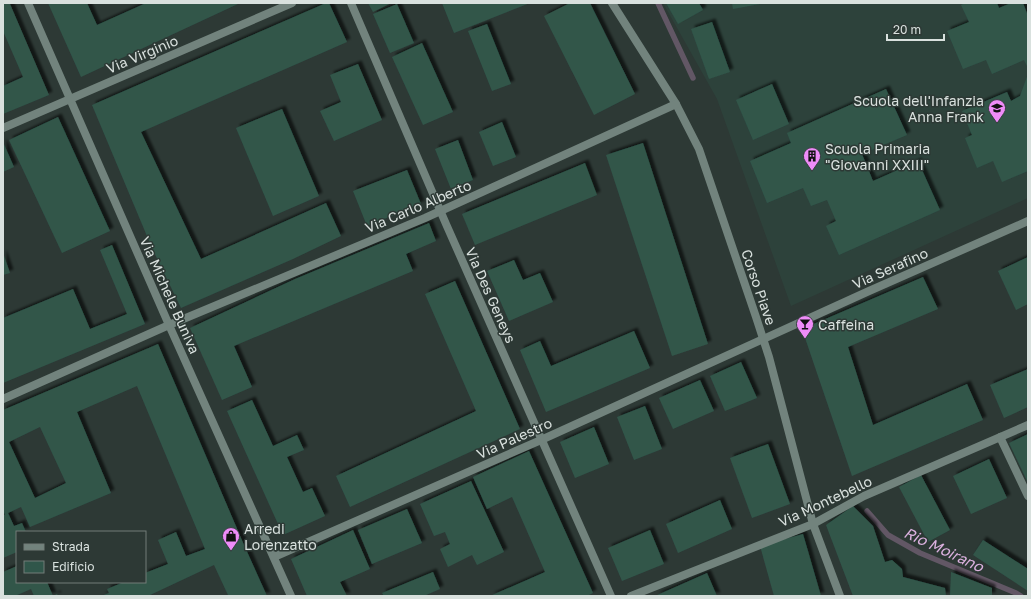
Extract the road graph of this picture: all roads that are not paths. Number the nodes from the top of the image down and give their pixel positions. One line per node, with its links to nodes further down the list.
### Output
1 (28, 3): 5 (street, Via Michele Buniva)
2 (292, 3): 5 (street, Via Virginio)
3 (351, 3): 8 (street, Via Des Geneys)
4 (612, 3): 6 (street, Corso Piave)
5 (71, 99): 7 (street, Via Virginio); 10 (street, Via Michele Buniva)
6 (676, 104): 8 (street, Via Carlo Alberto); 11 (street, Corso Piave)
7 (3, 128)
8 (440, 211): 10 (street, Via Carlo Alberto); 15 (street, Via Des Geneys)
9 (1028, 221): 11 (street, Via Serafino)
10 (169, 325): 12 (street, Via Carlo Alberto); 18 (street, Via Michele Buniva)
11 (764, 340): 15 (street, Via Palestro); 17 (street, Corso Piave)
12 (3, 399)
13 (1028, 425): 14 (street, Via Montebello)
14 (1000, 437): 16 (street); 17 (street, Via Montebello)
15 (541, 440): 18 (street, Via Palestro); 20 (street, Via Des Geneys)
16 (1028, 496)
17 (813, 524): 21 (street, Via Montebello); 22 (street, Corso Piave)
18 (274, 557): 19 (street, Via Michele Buniva)
19 (292, 596)
20 (611, 596)
21 (631, 596)
22 (840, 596)

